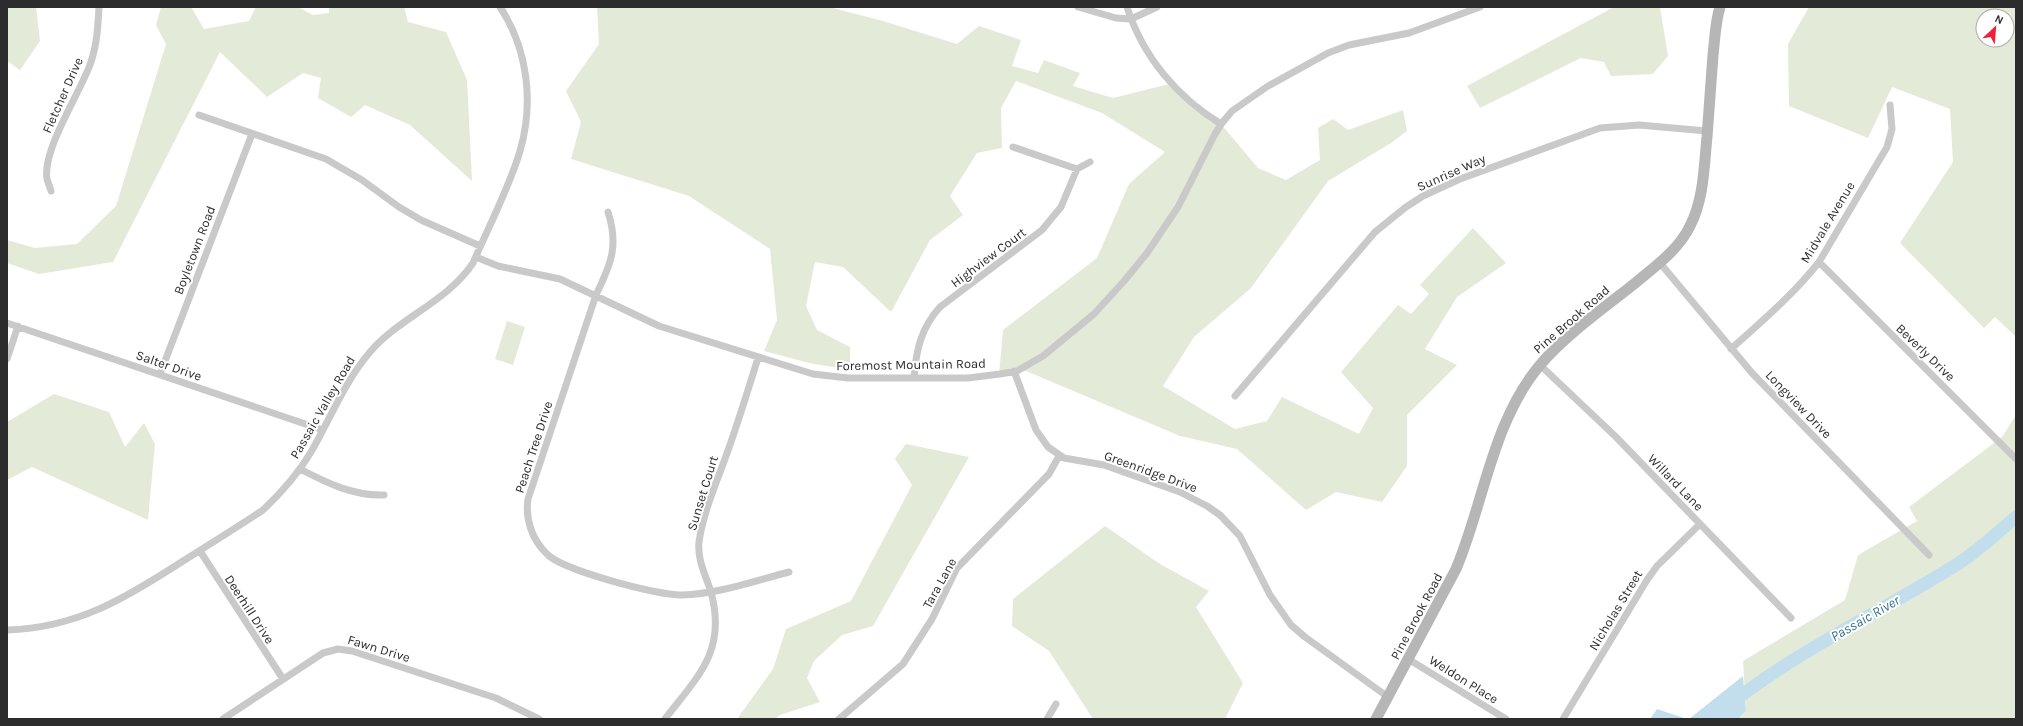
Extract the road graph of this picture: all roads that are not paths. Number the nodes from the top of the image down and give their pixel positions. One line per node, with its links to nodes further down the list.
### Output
1 (99, 7): 17 (street, Fletcher Drive)
2 (500, 7): 19 (street, Passaic Valley Road)
3 (1078, 7): 8 (street)
4 (1127, 7): 8 (street)
5 (1157, 7): 8 (street)
6 (1480, 7): 11 (street, Foremost Mountain Road)
7 (1720, 7): 12 (street, Pine Brook Road)
8 (1131, 19): 11 (street)
9 (1890, 105): 22 (street, Midvale Avenue)
10 (199, 115): 13 (street)
11 (1221, 124): 30 (street, Foremost Mountain Road)
12 (1707, 131): 21 (street, Pine Brook Road); 33 (street, Sunrise Way)
13 (252, 134): 19 (street); 31 (street, Boyletown Road)
14 (1014, 147): 16 (street)
15 (1090, 162): 16 (street)
16 (1077, 169): 32 (street, Highview Court)
17 (51, 191)
18 (608, 212): 23 (street, Peach Tree Drive)
19 (480, 246): 20 (street, Passaic Valley Road)
20 (476, 256): 23 (street, Foremost Mountain Road); 34 (street, Passaic Valley Road)
21 (1660, 262): 26 (street, Longview Drive); 29 (street, Pine Brook Road)
22 (1819, 262): 26 (street, Midvale Avenue); 36 (street, Beverly Drive)
23 (596, 295): 27 (street, Foremost Mountain Road); 43 (street, Peach Tree Drive)
24 (7, 323): 25 (street, Salter Drive)
25 (18, 326): 28 (street); 31 (street, Salter Drive)
26 (1731, 349): 41 (street, Longview Drive)
27 (758, 358): 32 (street, Foremost Mountain Road); 43 (street, Sunset Court)
28 (7, 359)
29 (1540, 365): 39 (street, Willard Lane); 46 (street, Pine Brook Road)
30 (1014, 371): 32 (street, Foremost Mountain Road); 35 (street, Greenridge Drive)
31 (160, 374): 34 (street, Salter Drive)
32 (914, 378)
33 (1235, 396)
34 (323, 430): 37 (street, Passaic Valley Road)
35 (1059, 456): 48 (street, Greenridge Drive); 53 (street, Tara Lane)
36 (2016, 459)
37 (300, 470): 38 (street); 40 (street, Passaic Valley Road)
38 (384, 495)
39 (1700, 524): 44 (street, Willard Lane); 57 (street, Nicholas Street)
40 (200, 551): 45 (street, Passaic Valley Road); 47 (street, Deerhill Drive)
41 (1928, 555)
42 (789, 572): 43 (street, Peach Tree Drive)
43 (711, 592): 52 (street, Sunset Court)
44 (1791, 618)
45 (7, 630)
46 (1408, 659): 48 (street, Pine Brook Road); 56 (street, Weldon Place)
47 (283, 679): 50 (street, Fawn Drive); 51 (street, Fawn Drive)
48 (1388, 697): 55 (street, Pine Brook Road)
49 (1056, 704): 54 (street)
50 (223, 719)
51 (539, 719)
52 (665, 719)
53 (838, 719)
54 (1047, 719)
55 (1376, 719)
56 (1506, 719)
57 (1562, 719)

